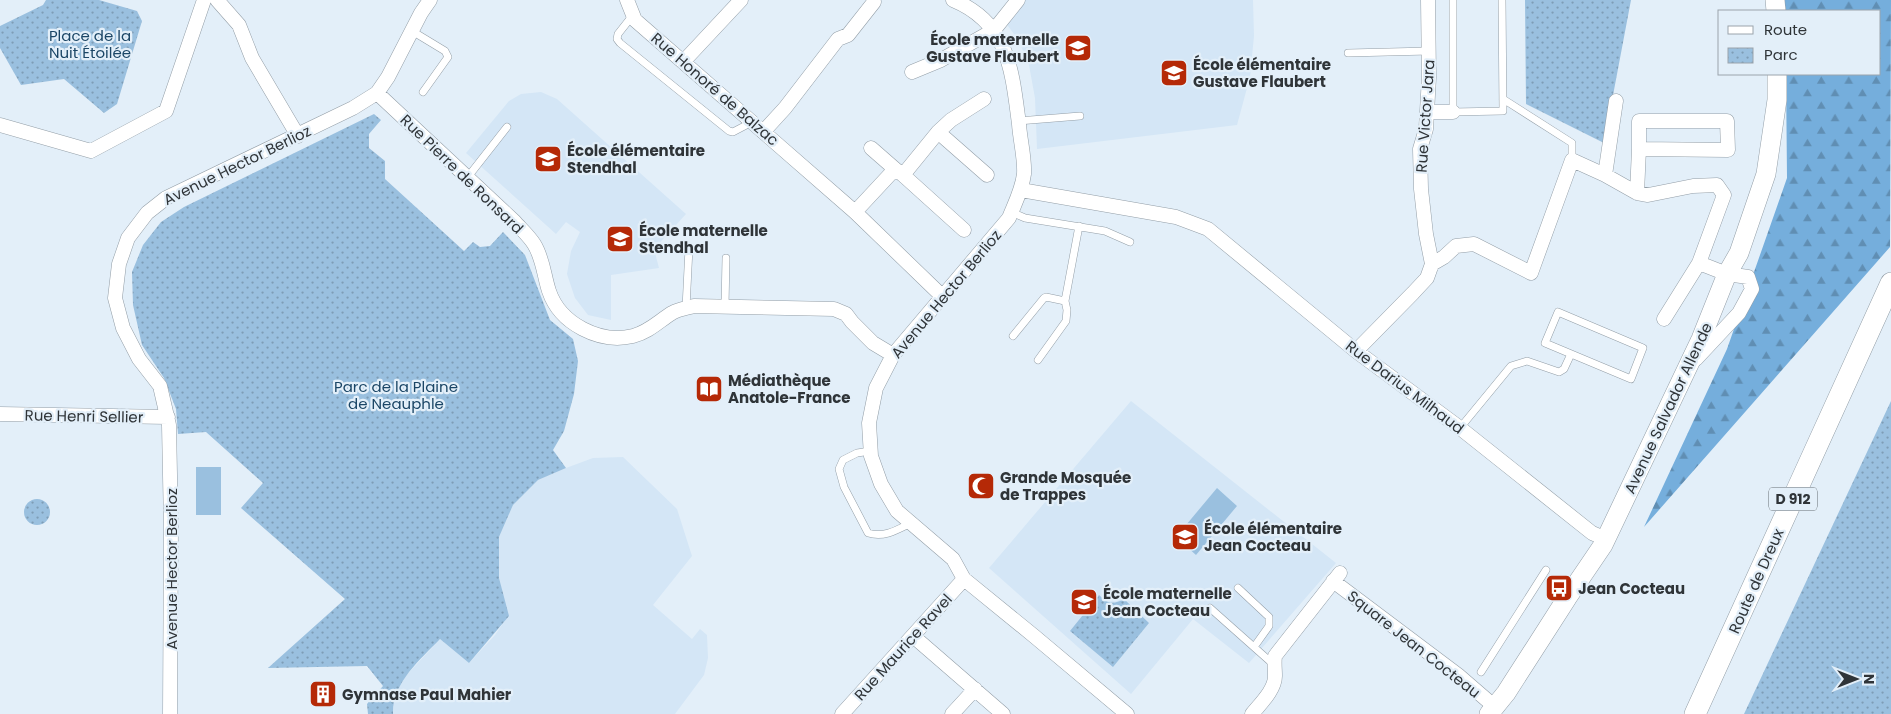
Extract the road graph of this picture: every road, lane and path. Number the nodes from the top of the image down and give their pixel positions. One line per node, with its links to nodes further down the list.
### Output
1 (204, 0): 30 (street)
2 (217, 0): 34 (street)
3 (430, 0): 13 (street, Avenue Hector Berlioz)
4 (627, 0): 12 (street, Rue Honoré de Balzac)
5 (741, 0): 17 (street)
6 (953, 0): 14 (street, Avenue Hector Berlioz)
7 (1018, 0): 14 (street)
8 (1428, 0): 15 (street, Rue Victor Jara)
9 (1454, 0): 26 (lane)
10 (1502, 0): 23 (lane)
11 (874, 2): 32 (street)
12 (633, 15): 17 (street, Rue Honoré de Balzac); 29 (lane)
13 (412, 30): 20 (lane); 21 (street, Avenue Hector Berlioz)
14 (994, 30): 18 (street); 28 (street, Avenue Hector Berlioz)
15 (1429, 51): 16 (lane); 25 (street, Rue Victor Jara)
16 (1348, 52)
17 (683, 62): 29 (street, Rue Honoré de Balzac)
18 (912, 72)
19 (1777, 75): 53 (street, Avenue Salvador Allende)
20 (423, 92)
21 (377, 93): 34 (street, Avenue Hector Berlioz); 41 (street, Rue Pierre de Ronsard)
22 (984, 99): 33 (street)
23 (1503, 99): 26 (lane); 37 (lane)
24 (1616, 101): 40 (street)
25 (1428, 112): 26 (street); 52 (street, Rue Victor Jara)
26 (1453, 112)
27 (1080, 116): 28 (lane)
28 (1018, 121): 42 (street, Avenue Hector Berlioz)
29 (752, 122): 32 (street, Rue Honoré de Balzac)
30 (0, 125)
31 (507, 126): 41 (lane)
32 (764, 132): 44 (street, Rue Honoré de Balzac)
33 (938, 132): 38 (street); 39 (street)
34 (298, 136): 68 (street, Avenue Hector Berlioz)
35 (871, 148): 38 (street)
36 (1639, 148): 36 (street); 43 (street)
37 (1572, 160): 40 (street); 52 (street)
38 (899, 172): 44 (street); 47 (street)
39 (986, 175)
40 (1605, 175): 43 (street)
41 (467, 178): 58 (street, Rue Pierre de Ronsard)
42 (1021, 190): 45 (street, Avenue Hector Berlioz); 62 (street, Rue Darius Milhaud)
43 (1637, 193): 51 (street)
44 (855, 212): 55 (street, Rue Honoré de Balzac)
45 (1012, 212): 46 (lane); 55 (street, Avenue Hector Berlioz)
46 (1079, 226): 48 (lane); 56 (lane)
47 (964, 230)
48 (1130, 242)
49 (689, 248): 58 (lane)
50 (726, 258): 57 (lane)
51 (1699, 263): 53 (street); 60 (street)
52 (1432, 264): 62 (street)
53 (1727, 274): 66 (street, Avenue Salvador Allende); 66 (street)
54 (1891, 283): 89 (main road, Route de Dreux / D 912)
55 (942, 296): 64 (street, Avenue Hector Berlioz)
56 (1065, 301): 61 (lane); 65 (lane)
57 (725, 306): 58 (street, Rue Pierre de Ronsard); 64 (street, Rue Pierre de Ronsard)
58 (686, 308)
59 (1891, 308): 90 (main road, Route de Dreux / D 912)
60 (1664, 319)
61 (1013, 336)
62 (1356, 351): 69 (street, Rue Darius Milhaud)
63 (1571, 354): 63 (lane); 69 (lane)
64 (893, 355): 70 (street, Avenue Hector Berlioz)
65 (1038, 360)
66 (1687, 369): 72 (street, Avenue Salvador Allende)
67 (0, 414): 68 (street, Rue Henri Sellier)
68 (168, 416): 83 (street, Avenue Hector Berlioz)
69 (1460, 428): 72 (street, Rue Darius Milhaud)
70 (871, 451): 71 (street, Avenue Hector Berlioz); 71 (lane)
71 (912, 523): 74 (street, Avenue Hector Berlioz)
72 (1606, 540): 82 (street, Avenue Salvador Allende)
73 (1546, 570): 80 (lane)
74 (964, 579): 77 (street, Rue Maurice Ravel); 87 (street, Avenue Hector Berlioz)
75 (1238, 588): 78 (lane)
76 (1210, 608): 78 (lane)
77 (913, 636): 81 (street); 84 (street, Rue Maurice Ravel)
78 (1254, 647): 79 (lane)
79 (1274, 665): 82 (street, Square Jean Cocteau); 88 (street)
80 (1481, 672)
81 (975, 689): 85 (street); 86 (street)
82 (1492, 711)
83 (170, 714)
84 (842, 714)
85 (952, 714)
86 (1003, 714)
87 (1127, 714)
88 (1252, 714)
89 (1695, 714)
90 (1702, 714)

